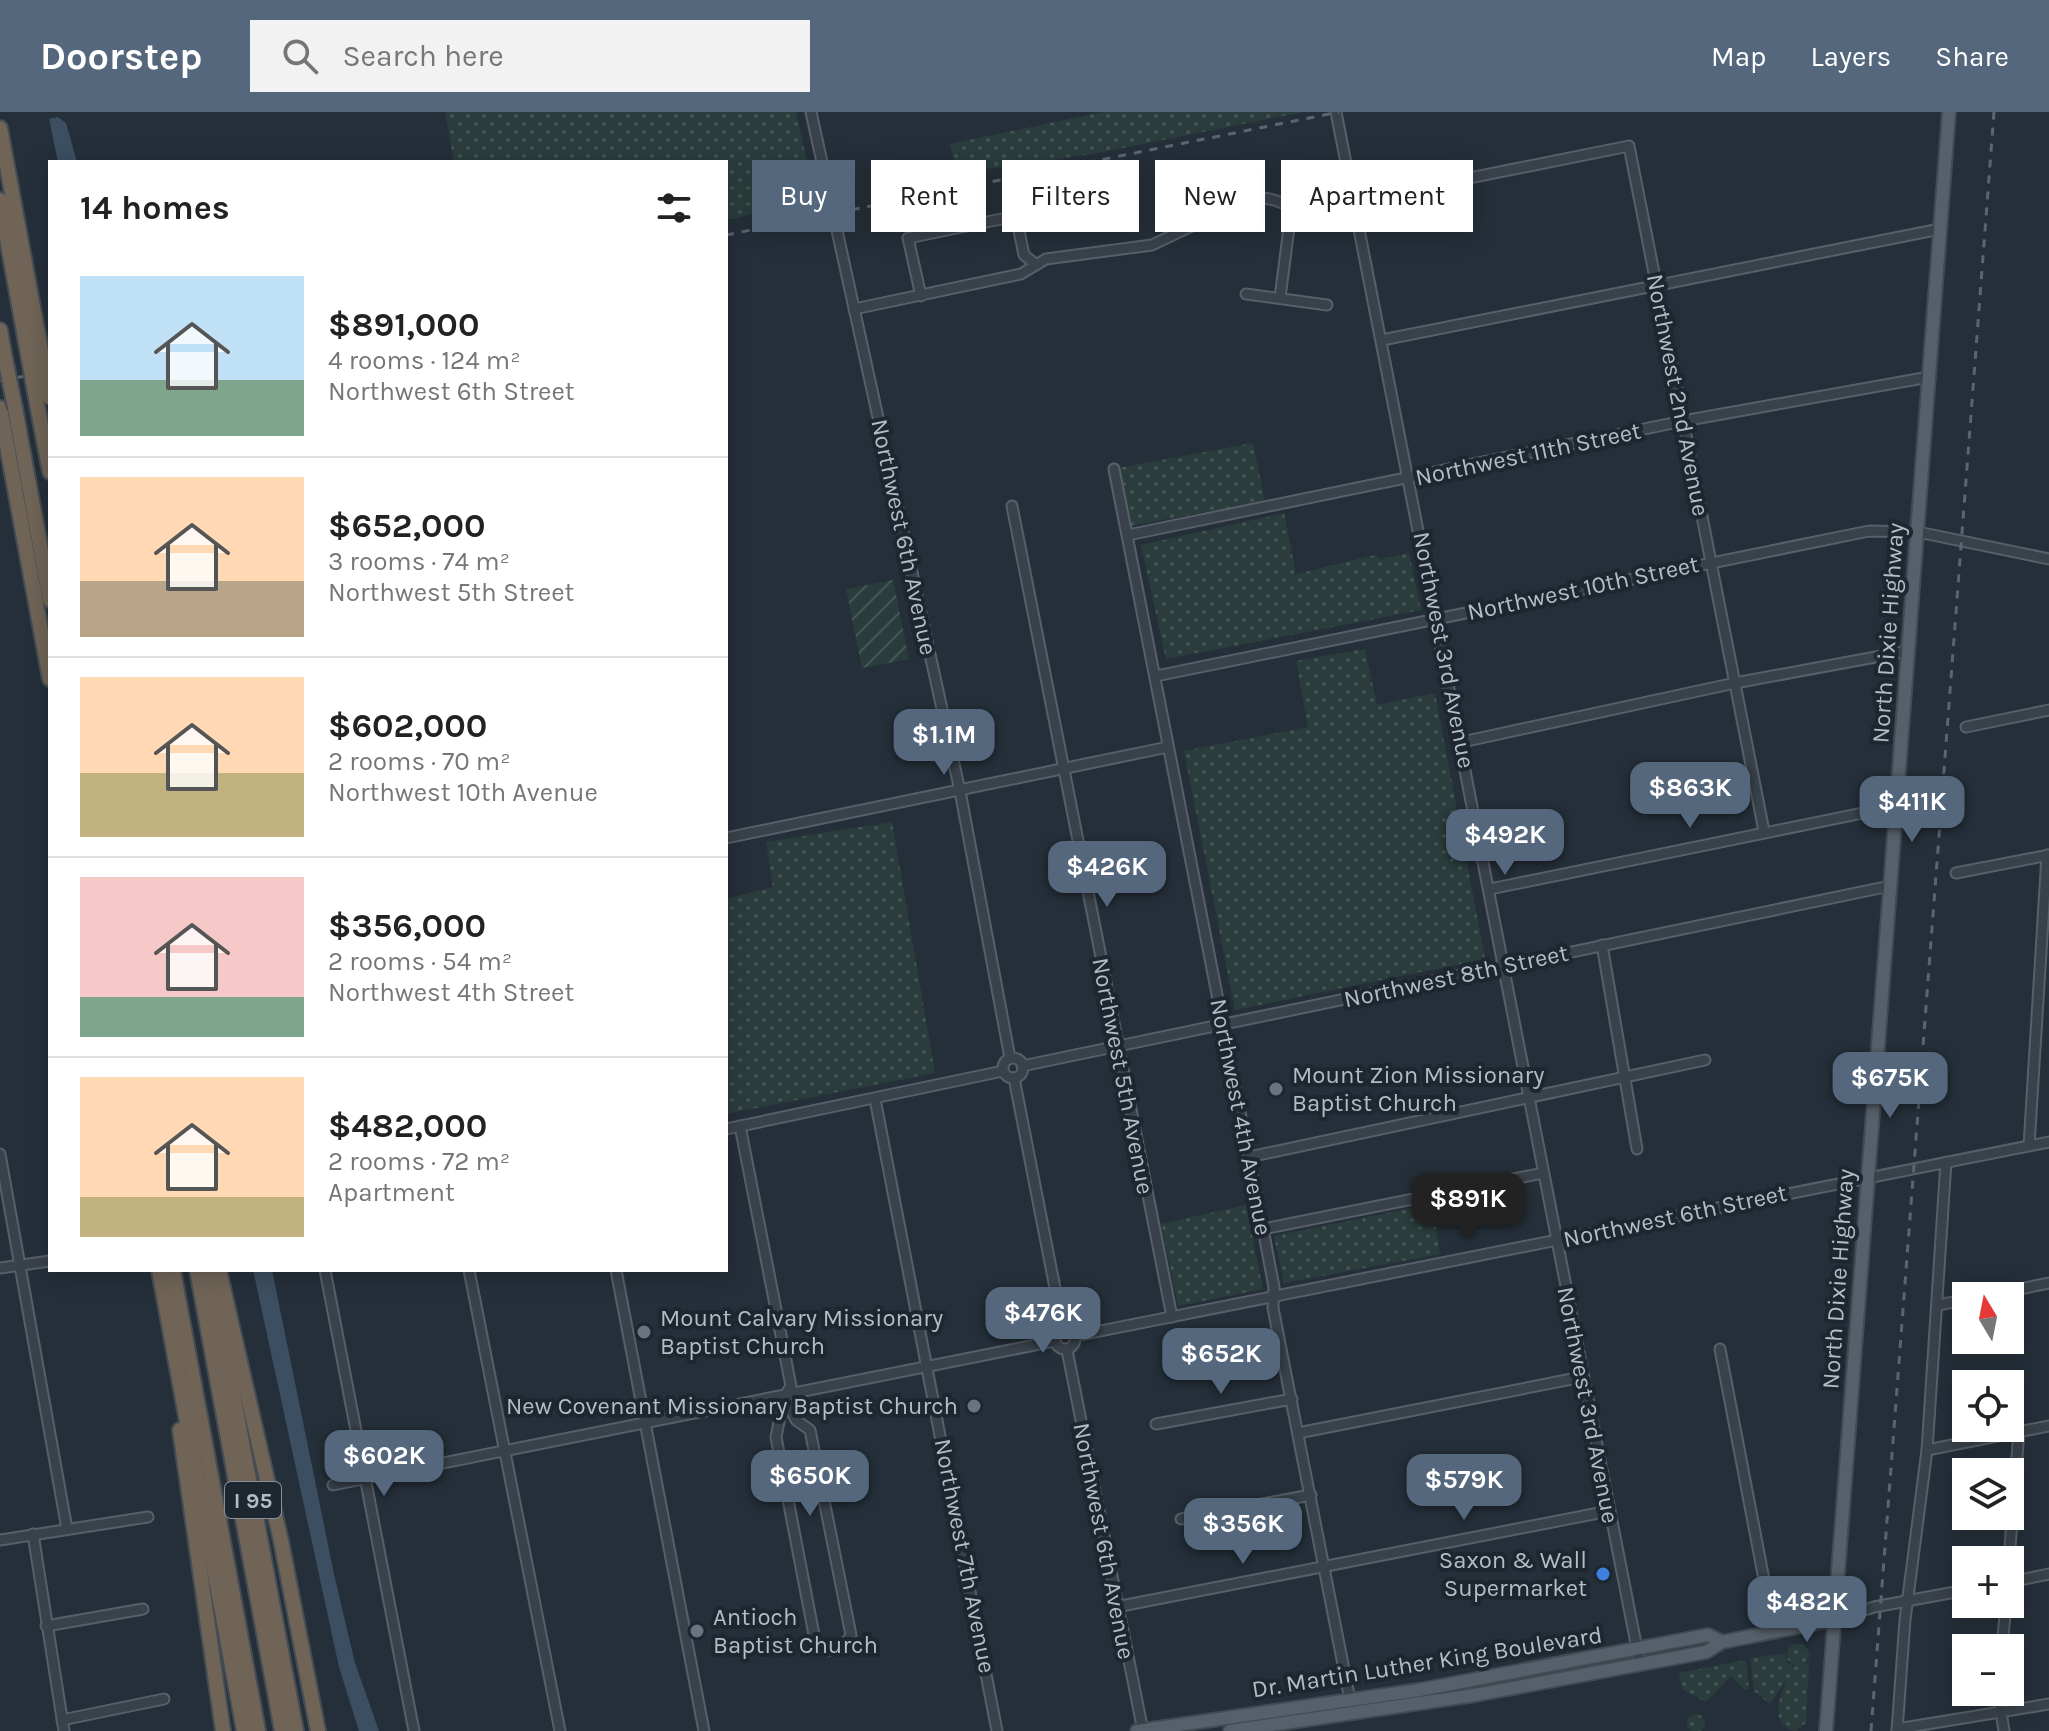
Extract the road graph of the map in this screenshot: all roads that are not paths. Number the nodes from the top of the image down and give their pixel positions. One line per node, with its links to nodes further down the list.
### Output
1 (811, 112): 18 (street, Northwest 6th Avenue)
2 (1336, 112): 5 (street, Northwest 3rd Avenue)
3 (1949, 112): 9 (main road, North Dixie Highway)
4 (0, 128): 21 (highway)
5 (1346, 160)
6 (1473, 178): 13 (street, Northwest 2nd Avenue)
7 (0, 200): 21 (highway)
8 (1281, 202): 12 (street)
9 (1940, 229): 13 (street); 22 (main road, North Dixie Highway)
10 (1288, 232): 16 (street)
11 (1360, 232): 20 (street, Northwest 3rd Avenue)
12 (1034, 263): 15 (street); 15 (street)
13 (1656, 284): 20 (street); 25 (street, Northwest 2nd Avenue)
14 (1246, 294): 16 (street)
15 (921, 296): 18 (street)
16 (1280, 298): 17 (street)
17 (1327, 305)
18 (854, 309): 45 (street, Northwest 6th Avenue)
19 (0, 330): 24 (highway, bridge)
20 (1382, 340): 28 (street, Northwest 3rd Avenue)
21 (33, 341): 23 (highway, bridge)
22 (1929, 377): 25 (street, Northwest 11th Street); 30 (main road, North Dixie Highway)
23 (44, 401): 26 (highway)
24 (5, 409): 34 (highway); 37 (highway)
25 (1683, 421): 28 (street, Northwest 11th Street); 33 (street, Northwest 2nd Avenue)
26 (48, 448)
27 (1114, 469): 31 (street, Northwest 4th Avenue)
28 (1410, 479): 31 (street, Northwest 11th Street); 35 (street, Northwest 3rd Avenue)
29 (1012, 506): 44 (street, Northwest 5th Avenue)
30 (1918, 532): 32 (street, Northwest 10th Street); 33 (street, Northwest 10th Street); 36 (main road, North Dixie Highway)
31 (1128, 535): 38 (street, Northwest 4th Avenue)
32 (2049, 559)
33 (1711, 562): 35 (street, Northwest 10th Street); 39 (street, Northwest 2nd Avenue)
34 (48, 592)
35 (1438, 619): 38 (street, Northwest 10th Street); 42 (street, Northwest 3rd Avenue)
36 (1908, 651): 39 (street); 46 (main road, North Dixie Highway)
37 (48, 667)
38 (1156, 676): 43 (street, Northwest 4th Avenue)
39 (1735, 683): 42 (street); 47 (street, Northwest 2nd Avenue)
40 (2049, 710): 41 (street)
41 (1966, 727)
42 (1462, 742): 52 (street, Northwest 3rd Avenue)
43 (1168, 747): 44 (street); 56 (street, Northwest 4th Avenue)
44 (1062, 768): 45 (street); 57 (street, Northwest 5th Avenue)
45 (960, 791): 48 (street); 58 (street, Northwest 6th Avenue)
46 (1897, 806): 47 (street); 51 (main road, North Dixie Highway)
47 (1764, 831): 52 (street)
48 (728, 838)
49 (2048, 855): 50 (street); 55 (street)
50 (1956, 873)
51 (1890, 886): 53 (street, Northwest 8th Street); 75 (main road, North Dixie Highway)
52 (1490, 889): 54 (street, Northwest 3rd Avenue)
53 (1602, 945): 54 (street, Northwest 8th Street); 62 (street)
54 (1505, 965): 56 (street, Northwest 8th Street); 65 (street, Northwest 3rd Avenue)
55 (2044, 992): 69 (street)
56 (1222, 1026): 57 (street, Northwest 8th Street); 72 (street, Northwest 4th Avenue)
57 (1117, 1047): 60 (street, Northwest 8th Street); 94 (street, Northwest 5th Avenue)
58 (1010, 1058): 60 (street); 61 (street)
59 (1705, 1060): 62 (street)
60 (1022, 1066): 63 (street)
61 (1003, 1071): 63 (street); 64 (street)
62 (1623, 1077): 65 (street); 70 (street)
63 (1014, 1078): 95 (street)
64 (875, 1099): 66 (street); 101 (street, Northwest 7th Avenue)
65 (1529, 1099): 72 (street); 74 (street, Northwest 3rd Avenue)
66 (740, 1126): 67 (street); 103 (street)
67 (728, 1129)
68 (2049, 1142): 69 (street, Northwest 6th Street)
69 (2029, 1146): 73 (street, Northwest 6th Street)
70 (1637, 1149)
71 (0, 1154): 79 (street)
72 (1249, 1157): 76 (street, Northwest 4th Avenue)
73 (1946, 1162): 75 (street, Northwest 6th Street); 93 (street)
74 (1543, 1173): 76 (street); 77 (street, Northwest 3rd Avenue)
75 (1868, 1176): 77 (street, Northwest 6th Street); 131 (main road, North Dixie Highway)
76 (1263, 1229): 91 (street, Northwest 4th Avenue)
77 (1556, 1241): 91 (street, Northwest 6th Street); 102 (street, Northwest 3rd Avenue)
78 (48, 1261): 79 (street)
79 (20, 1266): 80 (street); 120 (street)
80 (0, 1268)
81 (159, 1272): 98 (highway, I 95)
82 (173, 1272): 149 (highway)
83 (197, 1272): 150 (highway)
84 (210, 1272): 151 (highway, I 95)
85 (219, 1272): 152 (highway)
86 (325, 1272): 114 (street)
87 (469, 1272): 113 (street)
88 (616, 1272): 105 (street)
89 (2049, 1283): 90 (street)
90 (2024, 1288)
91 (1274, 1296): 94 (street, Northwest 6th Street); 104 (street, Northwest 4th Avenue)
92 (1952, 1302): 93 (street)
93 (1937, 1305): 112 (street)
94 (1172, 1317): 96 (street, Northwest 6th Street)
95 (1063, 1329): 96 (street); 97 (street)
96 (1075, 1336): 100 (street)
97 (1055, 1341): 100 (street); 101 (street)
98 (172, 1342): 147 (highway); 148 (highway, I 95)
99 (1720, 1349): 133 (street)
100 (1067, 1350): 129 (street, Northwest 6th Avenue)
101 (926, 1368): 103 (street); 156 (street, Northwest 7th Avenue)
102 (1582, 1377): 109 (street); 117 (street, Northwest 3rd Avenue)
103 (784, 1397): 103 (street); 105 (street)
104 (1292, 1399): 106 (street); 109 (street, Northwest 4th Avenue)
105 (647, 1423): 113 (street); 155 (street)
106 (1156, 1424)
107 (2049, 1426): 108 (street)
108 (2024, 1430)
109 (1298, 1433): 116 (street, Northwest 4th Avenue)
110 (1966, 1442): 112 (street)
111 (2018, 1442): 123 (street)
112 (1927, 1450): 128 (street)
113 (504, 1452): 114 (street); 154 (street)
114 (363, 1478): 115 (street); 153 (street)
115 (333, 1485)
116 (1311, 1495): 119 (street); 124 (street, Northwest 4th Avenue)
117 (1609, 1511): 124 (street); 135 (street, Northwest 3rd Avenue)
118 (148, 1517): 120 (street)
119 (1181, 1519)
120 (67, 1529): 121 (street)
121 (33, 1534): 122 (street); 132 (street)
122 (0, 1540)
123 (2010, 1546)
124 (1325, 1566): 129 (street); 140 (street, Northwest 4th Avenue)
125 (2049, 1574): 126 (street)
126 (2024, 1579)
127 (1952, 1593): 128 (street)
128 (1909, 1601): 131 (street); 146 (street)
129 (1116, 1607): 157 (street, Northwest 6th Avenue)
130 (143, 1609): 132 (street)
131 (1833, 1620): 133 (main road, Dr. Martin Luther King Boulevard); 159 (main road, North Dixie Highway)
132 (46, 1626): 145 (street)
133 (1774, 1632): 134 (main road, Dr. Martin Luther King Boulevard)
134 (1722, 1642): 135 (main road, Dr. Martin Luther King Boulevard); 136 (main road, Dr. Martin Luther King Boulevard)
135 (1637, 1649): 136 (street, Northwest 3rd Avenue); 137 (main road, Dr. Martin Luther King Boulevard)
136 (1640, 1664): 138 (main road, Dr. Martin Luther King Boulevard)
137 (1551, 1666): 138 (main road); 140 (main road, Dr. Martin Luther King Boulevard)
138 (1554, 1681): 144 (main road, Dr. Martin Luther King Boulevard)
139 (164, 1699): 145 (street)
140 (1350, 1700): 144 (main road, Dr. Martin Luther King Boulevard)
141 (2049, 1704): 143 (street)
142 (1999, 1706): 143 (street)
143 (2000, 1712): 146 (street); 160 (street)
144 (1287, 1721): 157 (main road, Dr. Martin Luther King Boulevard); 158 (main road, Dr. Martin Luther King Boulevard)
145 (63, 1726)
146 (1897, 1730)
147 (223, 1731)
148 (244, 1731)
149 (258, 1731)
150 (282, 1731)
151 (296, 1731)
152 (318, 1731)
153 (414, 1731)
154 (560, 1731)
155 (704, 1731)
156 (997, 1731)
157 (1141, 1731)
158 (1230, 1731)
159 (1826, 1731)
160 (2004, 1731)

